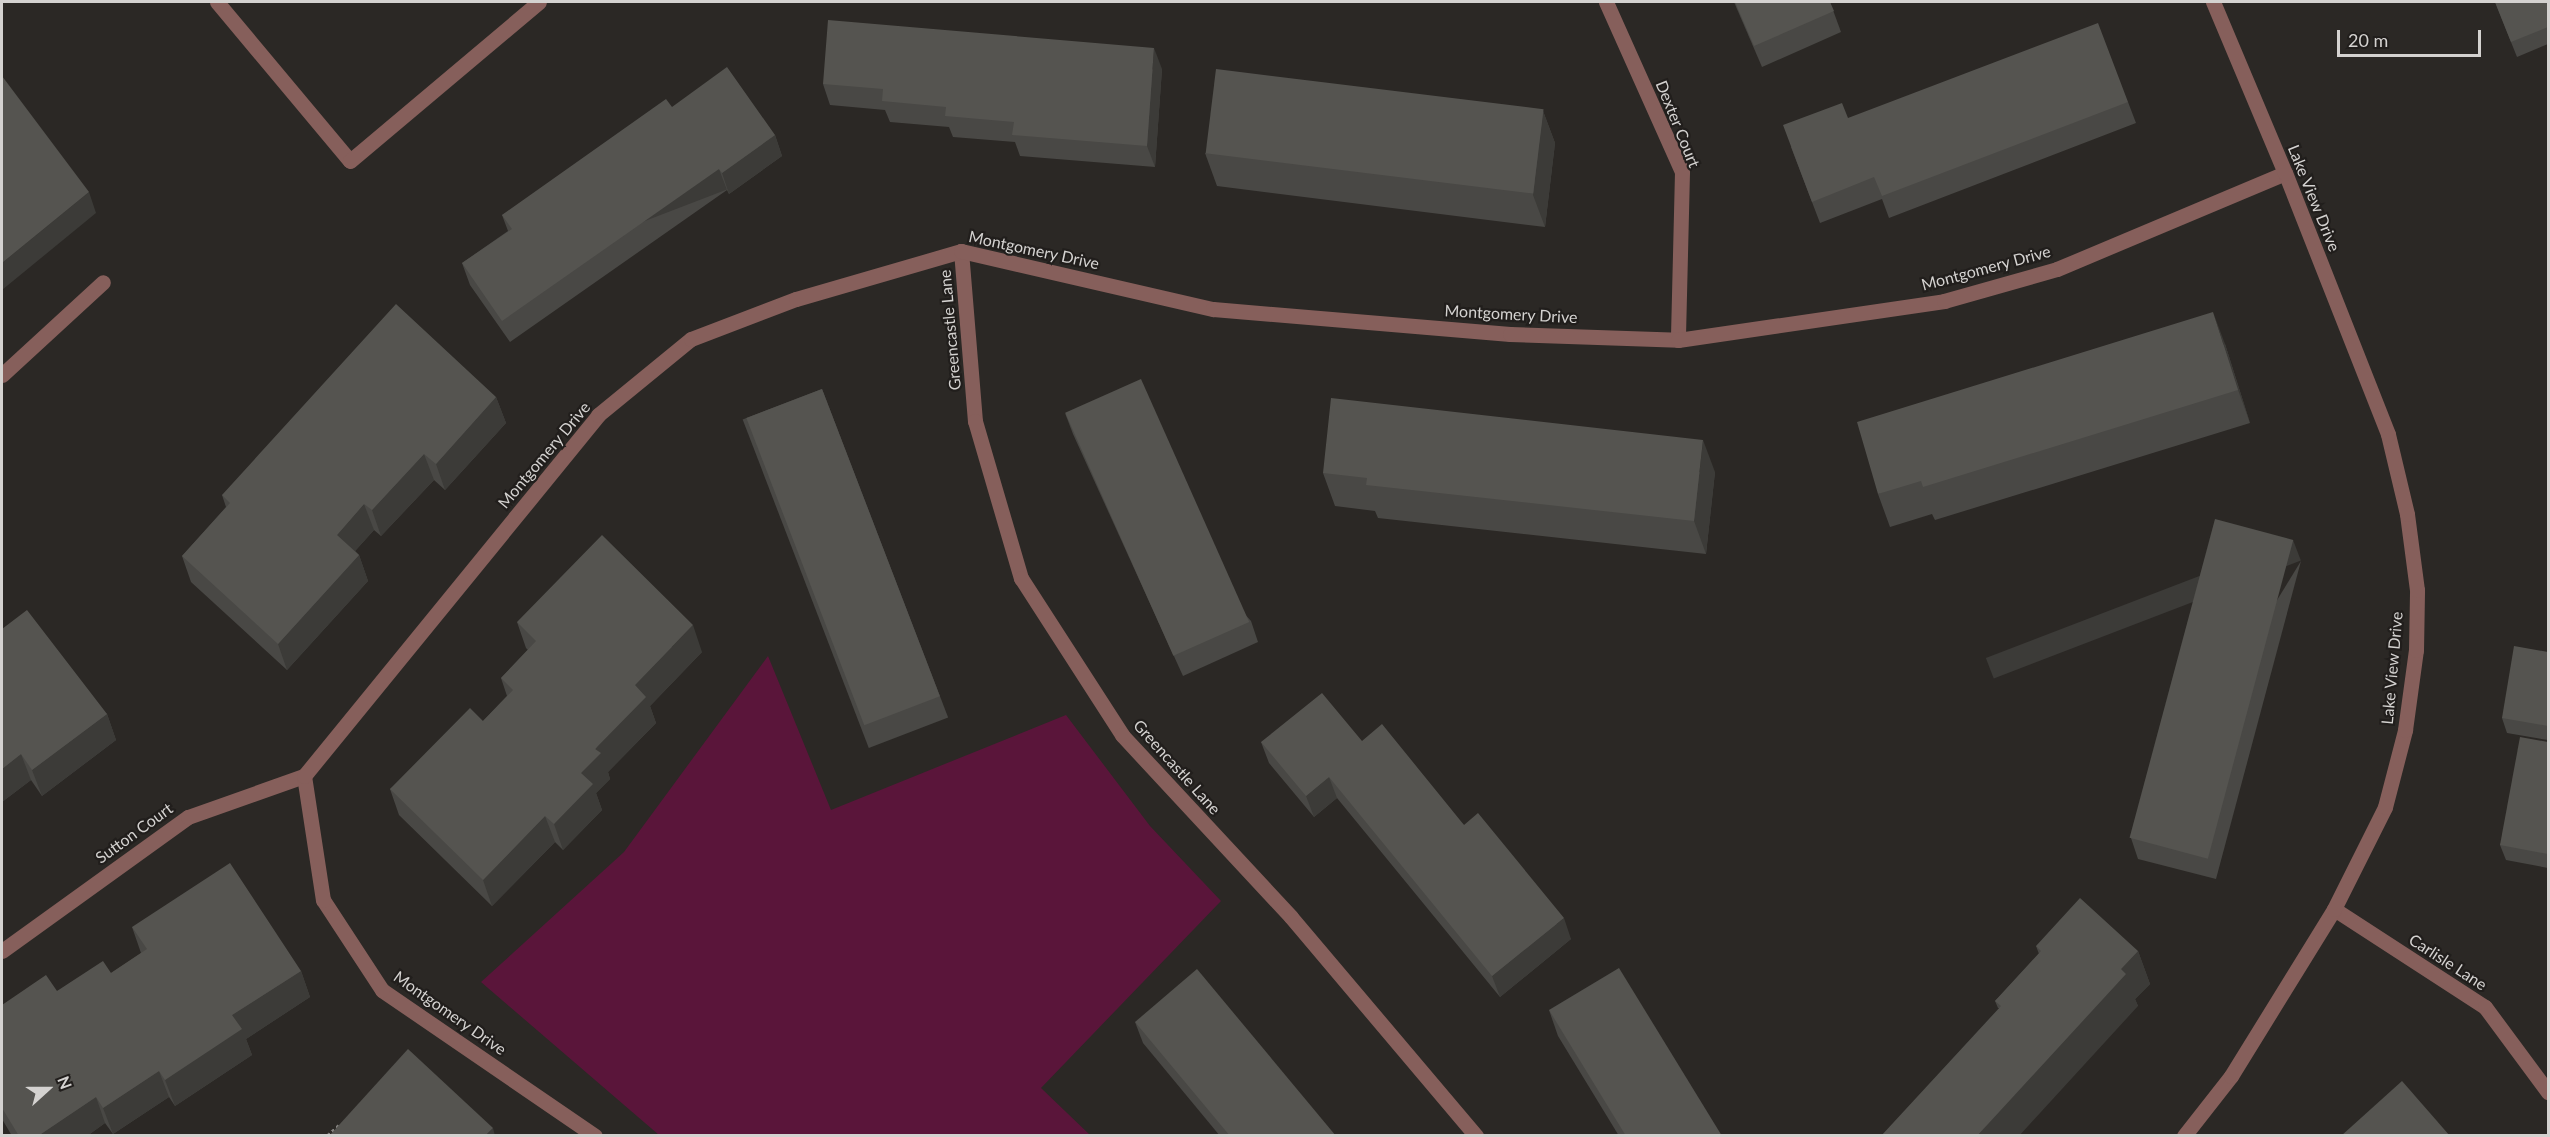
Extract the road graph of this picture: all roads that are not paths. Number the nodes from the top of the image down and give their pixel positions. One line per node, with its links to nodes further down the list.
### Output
1 (216, 2): 2 (street)
2 (539, 2)
3 (1606, 2): 8 (street, Dexter Court)
4 (2212, 2): 5 (street, Lake View Drive)
5 (2285, 172): 8 (street, Montgomery Drive); 11 (street, Lake View Drive)
6 (961, 251): 8 (street, Montgomery Drive); 10 (street, Montgomery Drive); 15 (street, Greencastle Lane)
7 (102, 282): 9 (street)
8 (1678, 339)
9 (2, 375)
10 (304, 776): 12 (street, Sutton Court); 14 (street, Montgomery Drive)
11 (2334, 909): 13 (street, Carlisle Lane); 16 (street, Lake View Drive)
12 (2, 951)
13 (2548, 1092)
14 (595, 1136)
15 (1476, 1136)
16 (2184, 1136)

